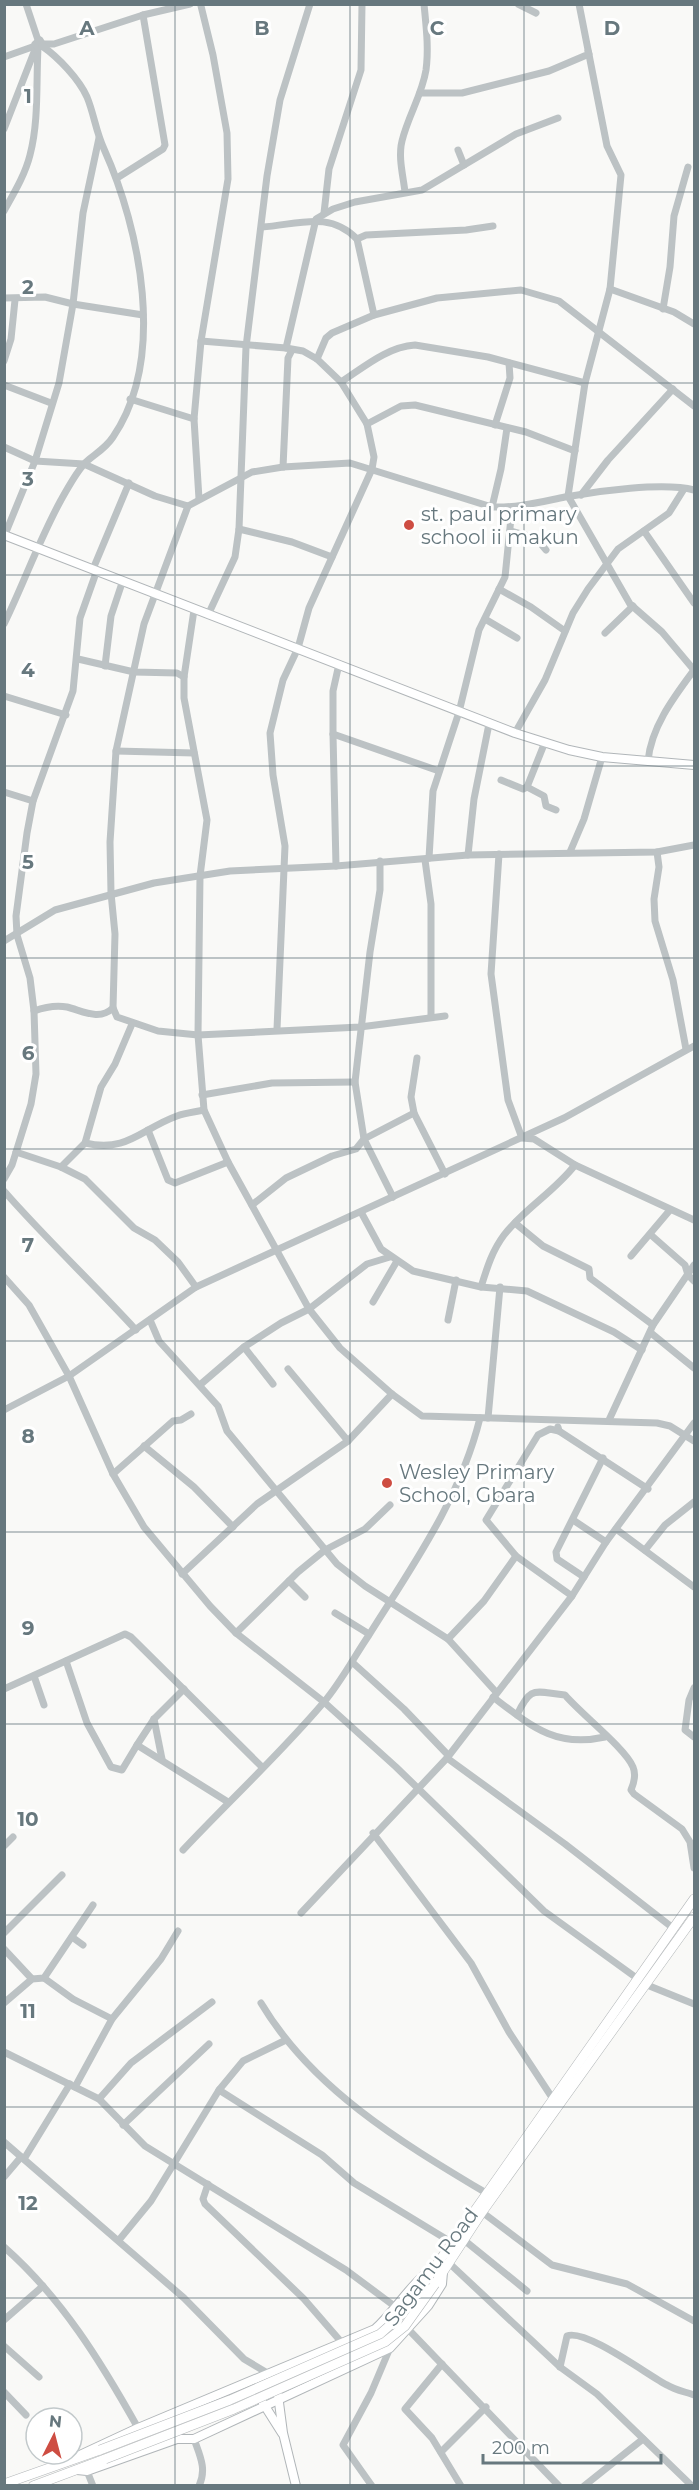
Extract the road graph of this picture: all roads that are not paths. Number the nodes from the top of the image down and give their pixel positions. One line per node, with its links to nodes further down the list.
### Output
1 (26, 4): 11 (street)
2 (190, 4): 10 (street)
3 (310, 4): 27 (street)
4 (362, 4): 24 (street)
5 (424, 4): 14 (street)
6 (518, 4): 9 (street)
7 (579, 4): 12 (street)
8 (201, 5): 38 (street)
9 (536, 13)
10 (142, 15): 11 (street); 21 (street)
11 (39, 45): 13 (street); 16 (street); 17 (street); 23 (street)
12 (589, 54): 14 (street); 29 (street)
13 (4, 57)
14 (420, 93): 22 (street)
15 (558, 118): 19 (street)
16 (4, 129)
17 (99, 138): 21 (street); 32 (street)
18 (458, 150): 19 (street)
19 (464, 165): 22 (street)
20 (688, 167): 33 (street)
21 (117, 178): 34 (street)
22 (405, 192): 24 (street)
23 (4, 211)
24 (324, 213): 25 (street)
25 (316, 219): 27 (street); 28 (street); 40 (street)
26 (493, 226): 28 (street)
27 (262, 227): 39 (street)
28 (357, 239): 35 (street)
29 (610, 289): 33 (street); 37 (street)
30 (4, 298): 31 (street)
31 (15, 300): 32 (street); 42 (street)
32 (73, 304): 34 (street); 49 (street)
33 (663, 309): 36 (street)
34 (143, 315): 48 (street)
35 (374, 315): 37 (street); 41 (street)
36 (694, 324)
37 (598, 331): 45 (street); 47 (street)
38 (201, 341): 39 (street); 51 (street)
39 (246, 347): 40 (street); 61 (street)
40 (289, 349): 41 (street); 59 (street)
41 (317, 359): 44 (street)
42 (4, 361)
43 (509, 363): 44 (street); 45 (street); 53 (street)
44 (341, 382): 52 (street)
45 (585, 383): 56 (street)
46 (4, 385): 49 (street)
47 (673, 389): 50 (street); 65 (street)
48 (130, 399): 51 (street); 58 (street)
49 (51, 403): 57 (street)
50 (694, 406)
51 (194, 419): 67 (street)
52 (367, 424): 53 (street); 60 (street)
53 (495, 425): 54 (street)
54 (507, 428): 56 (street); 69 (street)
55 (4, 447): 57 (street)
56 (575, 451): 66 (street)
57 (34, 461): 58 (street); 74 (street)
58 (84, 464): 62 (street); 75 (street)
59 (283, 466): 60 (street); 61 (street)
60 (372, 469): 69 (street); 77 (street)
61 (239, 478): 67 (street); 71 (street)
62 (129, 483): 68 (street); 79 (street)
63 (684, 489): 64 (street); 65 (street); 73 (street)
64 (694, 490)
65 (581, 495): 66 (street)
66 (568, 496): 70 (street); 78 (street)
67 (199, 499): 68 (street)
68 (188, 506): 82 (street)
69 (492, 507): 70 (street)
70 (512, 508): 72 (street)
71 (238, 529): 77 (street); 86 (street)
72 (510, 531): 76 (street); 81 (street)
73 (644, 531): 78 (street); 83 (street)
74 (5, 536): 75 (main road)
75 (38, 547): 79 (main road); 88 (street)
76 (546, 550)
77 (332, 557): 92 (street)
78 (606, 566): 84 (street); 89 (street)
79 (95, 570): 80 (main road); 93 (street)
80 (123, 580): 82 (main road); 95 (street)
81 (499, 589): 87 (street); 89 (street)
82 (154, 592): 85 (main road); 97 (street)
83 (694, 603)
84 (633, 606): 90 (street); 96 (street)
85 (194, 610): 86 (main road); 98 (street)
86 (208, 615): 92 (main road)
87 (484, 619): 91 (street); 100 (street)
88 (4, 624)
89 (565, 631): 103 (street)
90 (605, 633)
91 (517, 638)
92 (298, 648): 94 (main road); 125 (street)
93 (78, 659): 95 (street); 101 (street)
94 (339, 664): 100 (main road); 104 (street)
95 (105, 666): 97 (street)
96 (694, 670): 109 (street)
97 (134, 672): 98 (street); 106 (street)
98 (184, 677): 107 (street)
99 (4, 696): 101 (street)
100 (459, 712): 102 (main road); 111 (street)
101 (66, 715): 115 (street)
102 (489, 724): 103 (main road); 121 (street)
103 (515, 733): 105 (main road)
104 (333, 734): 111 (street); 124 (street)
105 (545, 742): 108 (main road); 113 (street)
106 (116, 751): 107 (street); 127 (street)
107 (194, 753): 126 (street)
108 (602, 757): 109 (main road); 118 (street)
109 (648, 761): 110 (main road)
110 (694, 765)
111 (439, 771): 122 (street)
112 (501, 780): 113 (street)
113 (527, 787): 116 (street)
114 (4, 792): 115 (street)
115 (33, 801): 128 (street)
116 (556, 810)
117 (694, 845): 119 (street)
118 (570, 852): 119 (street); 120 (street)
119 (657, 852): 139 (street)
120 (499, 854): 121 (street); 147 (street)
121 (468, 855): 122 (street)
122 (427, 859): 123 (street); 133 (street)
123 (380, 861): 124 (street); 135 (street)
124 (336, 866): 125 (street)
125 (282, 869): 126 (street); 136 (street)
126 (200, 876): 127 (street); 137 (street)
127 (111, 893): 128 (street); 130 (street)
128 (17, 935): 129 (street); 131 (street)
129 (4, 941)
130 (113, 1008): 131 (street); 134 (street)
131 (34, 1011): 149 (street)
132 (445, 1016): 133 (street)
133 (431, 1017): 135 (street)
134 (132, 1024): 137 (street); 148 (street)
135 (360, 1027): 136 (street); 141 (street)
136 (278, 1029): 137 (street)
137 (198, 1035): 142 (street)
138 (694, 1046): 139 (street)
139 (686, 1049): 147 (street)
140 (417, 1058): 144 (street)
141 (355, 1082): 142 (street); 146 (street)
142 (202, 1095): 143 (street)
143 (204, 1110): 145 (street); 150 (street)
144 (414, 1113): 146 (street); 153 (street)
145 (148, 1130): 148 (street); 150 (street)
146 (364, 1138): 156 (street); 157 (street)
147 (522, 1138): 151 (street); 153 (street)
148 (85, 1143): 152 (street)
149 (16, 1152): 152 (street); 154 (street)
150 (228, 1162): 157 (street)
151 (575, 1165): 158 (street); 161 (street)
152 (61, 1167): 172 (street)
153 (445, 1174): 156 (street)
154 (4, 1179)
155 (4, 1191): 180 (street)
156 (393, 1197): 159 (street)
157 (252, 1205): 163 (street)
158 (669, 1210): 160 (street); 162 (street)
159 (361, 1212): 163 (street); 165 (street)
160 (694, 1220)
161 (515, 1223): 173 (street); 179 (street)
162 (651, 1235): 164 (street); 168 (street)
163 (277, 1249): 172 (street); 176 (street)
164 (631, 1256)
165 (390, 1257): 166 (street); 176 (street)
166 (397, 1261): 170 (street); 175 (street)
167 (694, 1265): 168 (street)
168 (688, 1275): 171 (street); 179 (street)
169 (4, 1277): 185 (street)
170 (456, 1281): 173 (street); 178 (street)
171 (694, 1281)
172 (196, 1287): 177 (street)
173 (481, 1287): 174 (street)
174 (500, 1287): 182 (street); 191 (street)
175 (373, 1302)
176 (309, 1309): 181 (street); 188 (street)
177 (150, 1320): 180 (street); 186 (street)
178 (448, 1320)
179 (652, 1329): 182 (street); 183 (street)
180 (136, 1330): 185 (street)
181 (244, 1347): 186 (street); 187 (street)
182 (642, 1350): 192 (street)
183 (694, 1368)
184 (288, 1369): 197 (street)
185 (69, 1376): 189 (street); 201 (street)
186 (201, 1384): 203 (street)
187 (273, 1384)
188 (392, 1394): 191 (street); 197 (street)
189 (4, 1410)
190 (191, 1414): 199 (street)
191 (484, 1418): 193 (street); 219 (street)
192 (609, 1420): 193 (street); 196 (street)
193 (557, 1422): 195 (street)
194 (694, 1423): 196 (street)
195 (559, 1431): 200 (street); 212 (street)
196 (687, 1436): 198 (street); 202 (street)
197 (348, 1441): 203 (street)
198 (694, 1442)
199 (144, 1446): 201 (street); 207 (street)
200 (603, 1458): 202 (street); 206 (street)
201 (113, 1474): 213 (street)
202 (648, 1489): 208 (street)
203 (276, 1490): 207 (street); 210 (street)
204 (694, 1502): 211 (street)
205 (390, 1505): 210 (street)
206 (573, 1520): 209 (street); 214 (street)
207 (233, 1527): 213 (street)
208 (616, 1529): 209 (street); 211 (street)
209 (606, 1542): 214 (street)
210 (325, 1550): 215 (street); 219 (street)
211 (645, 1550): 216 (street)
212 (516, 1556): 217 (street); 223 (street)
213 (182, 1574): 221 (street)
214 (584, 1577): 217 (street)
215 (289, 1581): 218 (street); 221 (street)
216 (694, 1587)
217 (572, 1596): 230 (street)
218 (305, 1597)
219 (391, 1603): 222 (street); 223 (street)
220 (335, 1613): 222 (street)
221 (236, 1633): 231 (street)
222 (369, 1634): 225 (street)
223 (448, 1640): 230 (street)
224 (66, 1662): 226 (street); 229 (street); 237 (street)
225 (352, 1662): 231 (street); 238 (street)
226 (34, 1676): 228 (street); 232 (street)
227 (694, 1688): 236 (street)
228 (4, 1689)
229 (184, 1689): 234 (street); 240 (street)
230 (495, 1694): 233 (street); 238 (street)
231 (324, 1702): 240 (street); 241 (street)
232 (44, 1705)
233 (517, 1715): 235 (street); 235 (street)
234 (154, 1719): 237 (street); 239 (street)
235 (606, 1737): 247 (street)
236 (694, 1737)
237 (137, 1744): 239 (street)
238 (448, 1756): 241 (street); 253 (street)
239 (162, 1760): 242 (street)
240 (262, 1767): 242 (street)
241 (417, 1788): 243 (street); 261 (street)
242 (228, 1803): 246 (street)
243 (373, 1833): 251 (street); 273 (street)
244 (13, 1837): 245 (street)
245 (4, 1846)
246 (183, 1850)
247 (694, 1868)
248 (62, 1875): 255 (street)
249 (694, 1899): 253 (highway, Sagamu Road)
250 (93, 1905): 256 (street)
251 (301, 1912)
252 (694, 1917): 261 (highway, Sagamu Road)
253 (674, 1928): 261 (highway, Sagamu Road)
254 (178, 1931): 266 (street)
255 (4, 1933)
256 (72, 1937): 257 (street); 259 (street)
257 (83, 1945)
258 (4, 1949): 260 (street)
259 (45, 1978): 260 (street); 266 (street)
260 (32, 1979): 263 (street)
261 (642, 1982): 265 (street); 273 (highway, Sagamu Road); 281 (highway, Sagamu Road)
262 (212, 2002): 272 (street)
263 (4, 2003)
264 (261, 2003): 267 (street)
265 (694, 2004)
266 (112, 2019): 270 (street)
267 (286, 2040): 271 (street); 280 (street)
268 (209, 2044): 274 (street)
269 (4, 2052): 270 (street)
270 (72, 2086): 272 (street); 276 (street)
271 (219, 2090): 277 (street); 284 (street)
272 (99, 2099): 274 (street)
273 (554, 2099): 280 (highway, Sagamu Road)
274 (123, 2125): 277 (street)
275 (4, 2142): 276 (street)
276 (22, 2158): 278 (street); 282 (street)
277 (173, 2163): 279 (street); 282 (street)
278 (4, 2177)
279 (208, 2184): 291 (street); 295 (street)
280 (486, 2193): 284 (highway, Sagamu Road)
281 (482, 2212): 283 (highway, Sagamu Road); 293 (street)
282 (119, 2240): 298 (street)
283 (464, 2240): 286 (highway, Sagamu Road); 290 (street)
284 (451, 2242): 287 (highway, Sagamu Road)
285 (4, 2247): 289 (street)
286 (449, 2263): 287 (highway, Sagamu Road); 300 (street)
287 (439, 2270): 288 (highway, Sagamu Road); 291 (main road); 294 (main road)
288 (430, 2282): 316 (highway, Sagamu Road, bridge); 318 (highway, Sagamu Road, bridge)
289 (43, 2286): 292 (street); 310 (street)
290 (527, 2291)
291 (397, 2308): 295 (main road)
292 (4, 2320)
293 (694, 2321)
294 (409, 2330): 297 (main road); 299 (street)
295 (344, 2344): 301 (main road)
296 (4, 2346): 302 (street)
297 (390, 2348): 306 (main road); 324 (street)
298 (253, 2364): 301 (street); 303 (street)
299 (442, 2364): 308 (street); 314 (street)
300 (560, 2367): 305 (street); 313 (street)
301 (269, 2374): 303 (main road); 306 (main road)
302 (39, 2378)
303 (255, 2380): 307 (main road); 310 (main road)
304 (4, 2392): 309 (street)
305 (694, 2394)
306 (279, 2399): 307 (main road); 311 (main road)
307 (264, 2406): 311 (main road); 312 (main road)
308 (486, 2407): 314 (street); 326 (street)
309 (24, 2412)
310 (138, 2428): 315 (main road)
311 (283, 2433): 323 (main road)
312 (194, 2439): 318 (main road); 322 (street)
313 (643, 2439): 327 (street); 328 (street)
314 (441, 2452): 325 (street)
315 (84, 2453)
316 (84, 2456)
317 (56, 2466): 319 (highway, Sagamu Road)
318 (82, 2470): 320 (highway, Sagamu Road); 321 (street)
319 (4, 2484)
320 (33, 2486)
321 (93, 2486)
322 (199, 2486)
323 (296, 2486)
324 (372, 2486)
325 (461, 2486)
326 (559, 2486)
327 (584, 2486)
328 (692, 2486)

